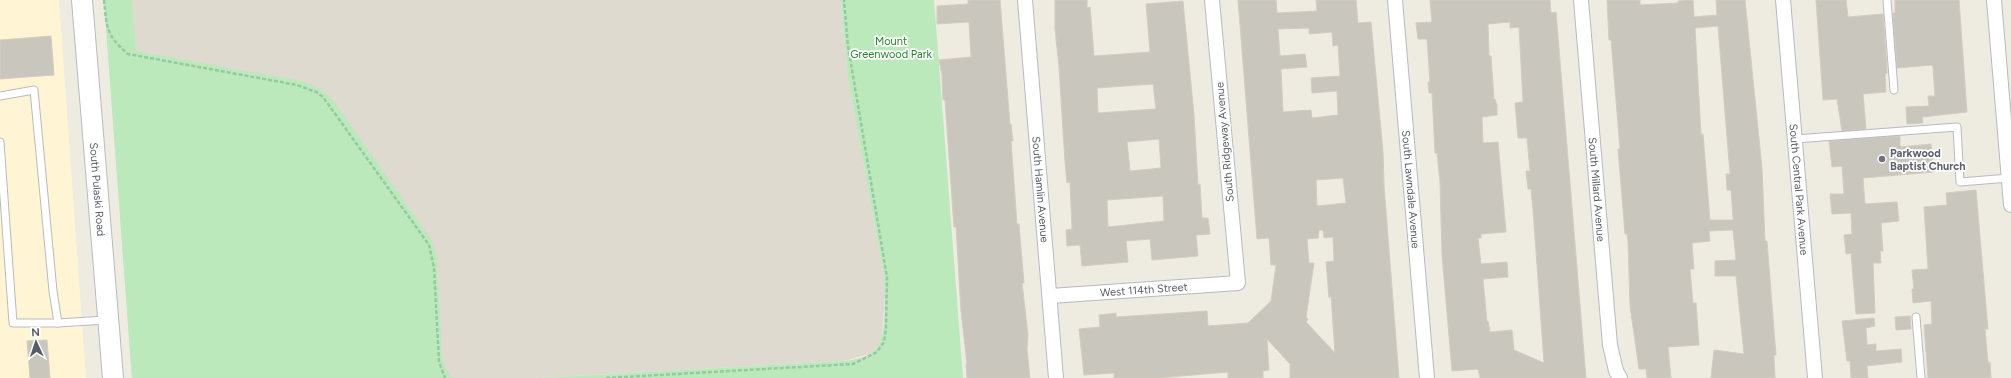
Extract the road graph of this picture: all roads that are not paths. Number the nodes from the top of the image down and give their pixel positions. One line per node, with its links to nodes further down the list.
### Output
1 (82, 0): 18 (main road, South Pulaski Road)
2 (1026, 0): 16 (street, South Hamlin Avenue)
3 (1212, 0): 15 (street, South Ridgeway Avenue)
4 (1395, 0): 22 (street, South Lawndale Avenue)
5 (1581, 0): 23 (street, South Millard Avenue)
6 (1783, 0): 11 (street, South Central Park Avenue)
7 (1887, 0): 9 (lane)
8 (1994, 0): 13 (street)
9 (1894, 90)
10 (0, 96): 19 (lane)
11 (1795, 139): 13 (lane); 24 (street, South Central Park Avenue)
12 (0, 142): 19 (lane)
13 (2009, 178): 14 (street)
14 (2011, 205)
15 (1238, 283): 16 (street, West 114th Street)
16 (1050, 296): 21 (street, South Hamlin Avenue)
17 (1916, 317): 25 (lane)
18 (108, 320): 19 (lane); 20 (main road, South Pulaski Road)
19 (58, 323)
20 (113, 378)
21 (1056, 378)
22 (1427, 378)
23 (1620, 378)
24 (1815, 378)
25 (1921, 378)

